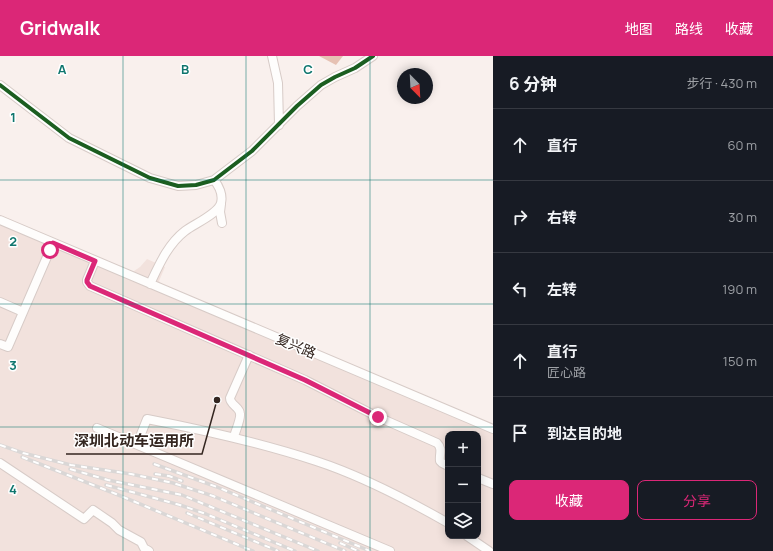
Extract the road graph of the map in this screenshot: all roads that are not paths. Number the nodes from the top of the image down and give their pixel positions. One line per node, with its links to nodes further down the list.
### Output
1 (272, 56): 4 (street)
2 (373, 56): 4 (street)
3 (0, 85): 5 (street)
4 (279, 125): 5 (street)
5 (214, 180): 6 (street)
6 (221, 204): 8 (street); 11 (street)
7 (0, 220): 9 (street, 复兴路)
8 (222, 223)
9 (53, 243): 10 (street, 复兴路); 13 (street)
10 (97, 262): 11 (street, 复兴路); 15 (street)
11 (150, 284): 17 (street, 复兴路)
12 (0, 302): 13 (street)
13 (24, 312): 14 (street)
14 (0, 344)
15 (251, 356): 18 (street); 21 (street)
16 (97, 428): 19 (street)
17 (493, 429)
18 (234, 438): 19 (street); 24 (street)
19 (137, 444): 27 (street)
20 (0, 463): 26 (street)
21 (445, 464)
22 (481, 479): 23 (street)
23 (493, 484)
24 (445, 521)
25 (471, 539): 28 (street)
26 (149, 551)
27 (390, 551)
28 (489, 551)

